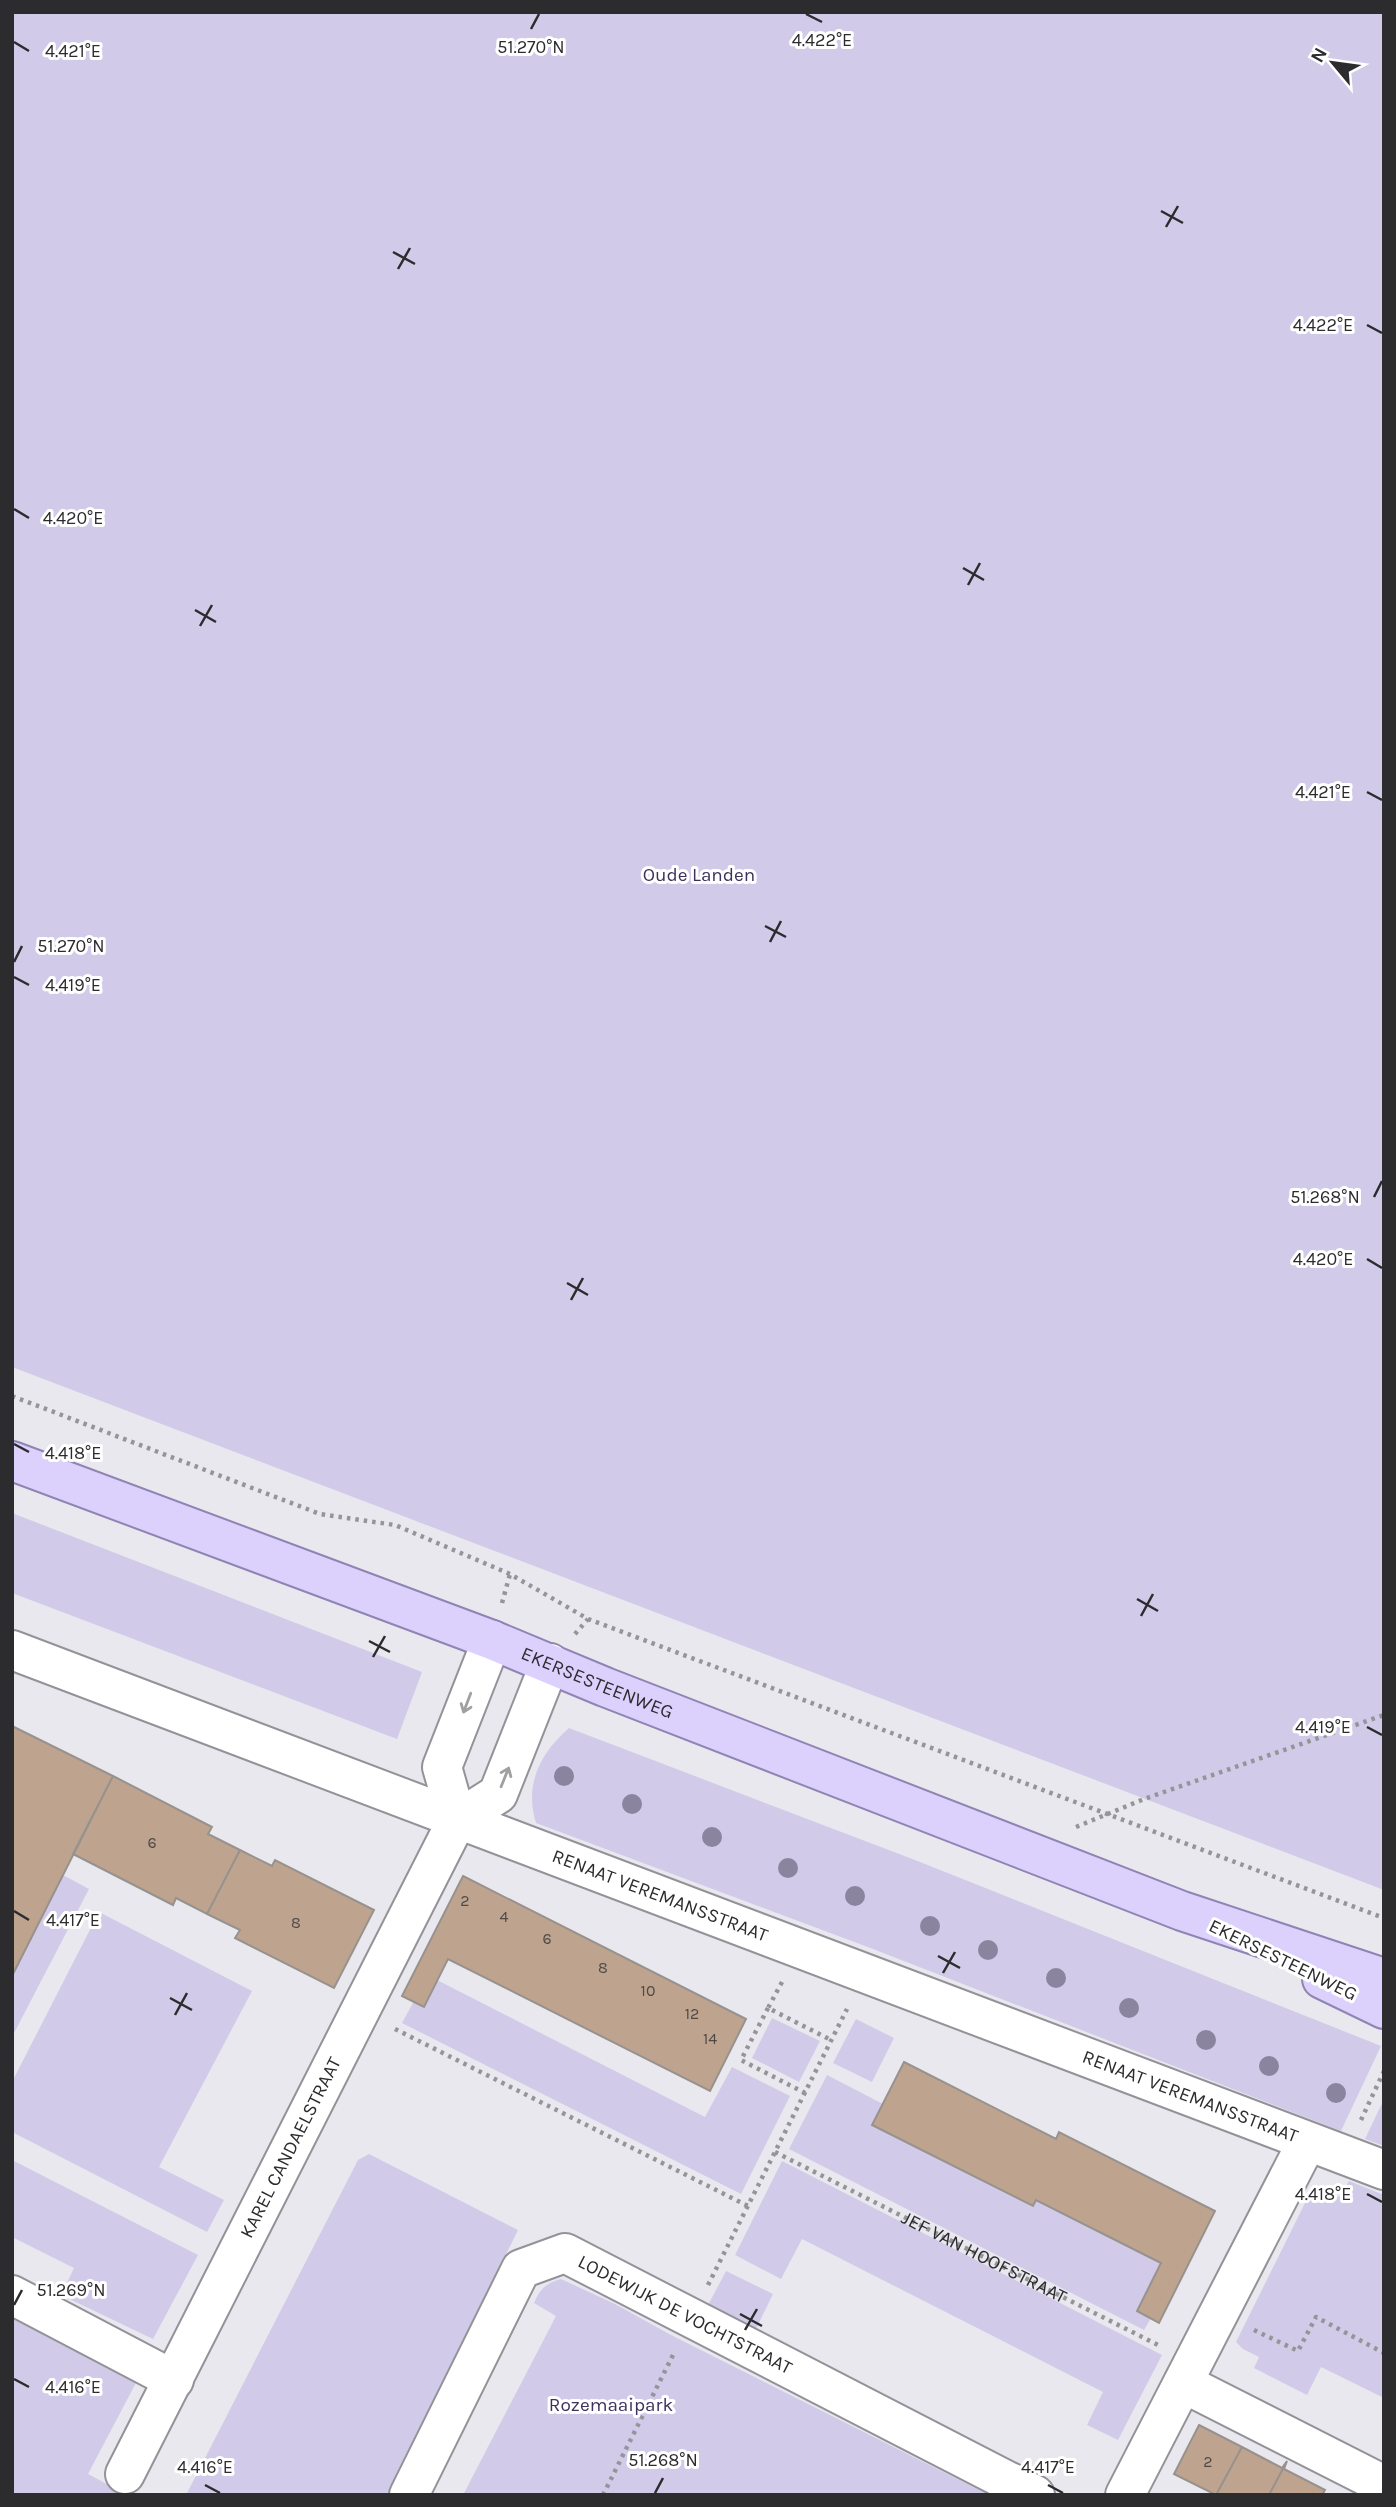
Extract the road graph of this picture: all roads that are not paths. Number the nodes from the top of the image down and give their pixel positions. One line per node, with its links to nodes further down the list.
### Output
1 (12, 1461): 2 (main road, EKERSESTEENWEG)
2 (492, 1640): 4 (main road, EKERSESTEENWEG); 5 (street, one-way to 5)
3 (12, 1650): 5 (street, RENAAT VEREMANSSTRAAT)
4 (550, 1663): 5 (street, one-way to 4); 6 (main road, EKERSESTEENWEG)
5 (457, 1820): 9 (street, RENAAT VEREMANSSTRAAT); 13 (street, KAREL CANDAELSTRAAT)
6 (1181, 1911): 7 (main road, EKERSESTEENWEG); 8 (main road, EKERSESTEENWEG)
7 (1384, 1978)
8 (1384, 2009)
9 (1307, 2142): 10 (street, RENAAT VEREMANSSTRAAT); 12 (street)
10 (1384, 2170)
11 (12, 2295): 13 (street)
12 (1188, 2373): 15 (street); 18 (street)
13 (174, 2380): 14 (street, KAREL CANDAELSTRAAT)
14 (125, 2474)
15 (1384, 2485)
16 (409, 2495): 17 (street, LODEWIJK DE VOCHTSTRAAT)
17 (1035, 2495)
18 (1125, 2495)

